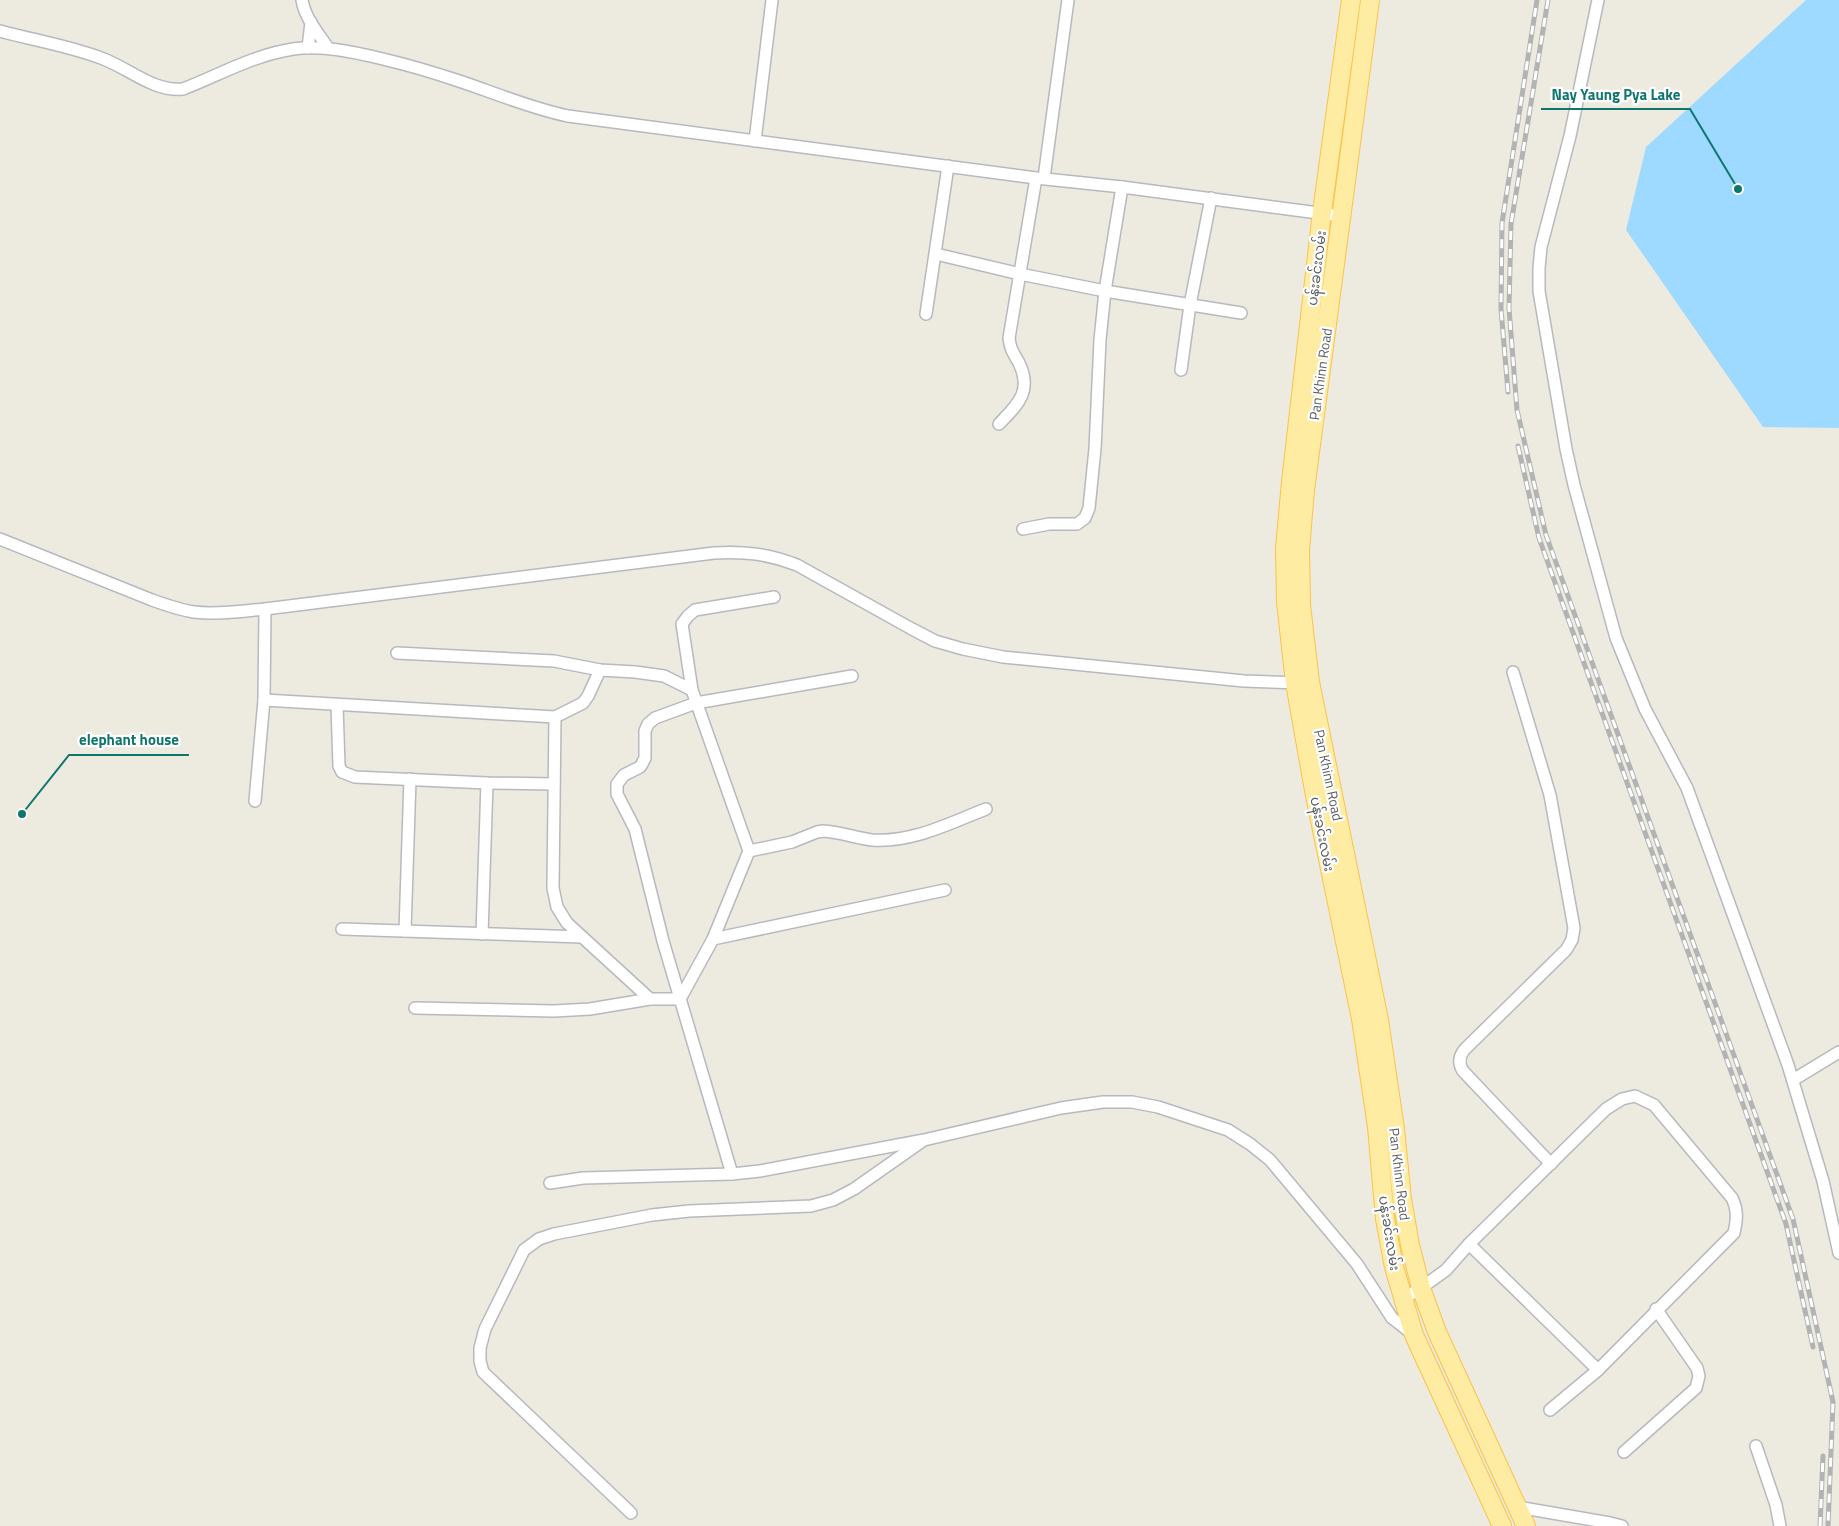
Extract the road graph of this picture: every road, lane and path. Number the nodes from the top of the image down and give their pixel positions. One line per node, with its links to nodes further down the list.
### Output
1 (302, 0): 7 (street)
2 (772, 0): 11 (street)
3 (1068, 0): 13 (street)
4 (1351, 0): 16 (main road, ပန်းခင်းလမ်း)
5 (1370, 0): 17 (main road, Pan Khinn Road)
6 (1598, 0): 56 (street)
7 (311, 22): 9 (street); 10 (street)
8 (0, 31): 9 (street)
9 (308, 48): 10 (street)
10 (328, 48): 11 (street)
11 (755, 141): 12 (street)
12 (948, 166): 13 (street); 18 (street)
13 (1040, 178): 14 (street); 19 (street)
14 (1122, 187): 15 (street); 20 (street)
15 (1211, 198): 16 (street); 21 (street)
16 (1322, 213): 17 (street); 34 (main road, ပန်းခင်းလမ်း)
17 (1341, 216): 34 (main road, Pan Khinn Road)
18 (936, 254): 19 (street); 23 (street)
19 (1020, 274): 20 (street); 25 (street)
20 (1105, 290): 21 (street); 26 (street)
21 (1190, 305): 22 (street); 24 (street)
22 (1241, 313)
23 (926, 314)
24 (1181, 370)
25 (998, 424)
26 (1023, 529)
27 (0, 539): 29 (street)
28 (774, 596): 35 (street)
29 (265, 610): 34 (street); 36 (street)
30 (397, 653): 31 (street)
31 (600, 670): 35 (street); 39 (street)
32 (1513, 672): 58 (street)
33 (852, 676): 37 (street)
34 (1303, 683): 63 (main road, Pan Khinn Road); 64 (main road, ပန်းခင်းလမ်း)
35 (692, 690): 37 (street)
36 (264, 700): 38 (street); 43 (street)
37 (696, 703): 45 (street); 53 (street)
38 (337, 705): 39 (street); 40 (street)
39 (555, 717): 42 (street)
40 (410, 779): 41 (street); 48 (street)
41 (487, 783): 42 (street); 49 (street)
42 (554, 784): 50 (street)
43 (255, 801)
44 (986, 809): 45 (street)
45 (749, 851): 51 (street)
46 (944, 890): 51 (street)
47 (342, 929): 48 (street)
48 (405, 931): 49 (street)
49 (482, 934): 50 (street)
50 (582, 937): 52 (street)
51 (713, 939): 53 (street)
52 (650, 998): 53 (street); 54 (street)
53 (680, 999): 59 (street)
54 (415, 1008)
55 (1839, 1052): 56 (street)
56 (1793, 1080): 62 (street)
57 (924, 1140): 59 (street); 66 (street); 72 (street)
58 (1551, 1164): 61 (street); 65 (street)
59 (732, 1174): 60 (street)
60 (550, 1183)
61 (1469, 1244): 63 (street); 67 (street)
62 (1839, 1254)
63 (1421, 1288): 64 (street); 71 (main road, Pan Khinn Road)
64 (1403, 1299): 66 (main road, ပန်းခင်းလမ်း)
65 (1656, 1309): 67 (street); 70 (street)
66 (1414, 1335): 73 (main road, ပန်းခင်းလမ်း)
67 (1598, 1370): 68 (street)
68 (1550, 1410)
69 (1756, 1446): 76 (street)
70 (1624, 1452)
71 (1517, 1507): 74 (main road, Pan Khinn Road); 75 (street)
72 (630, 1513)
73 (1502, 1526)
74 (1526, 1526)
75 (1622, 1526)
76 (1780, 1526)

